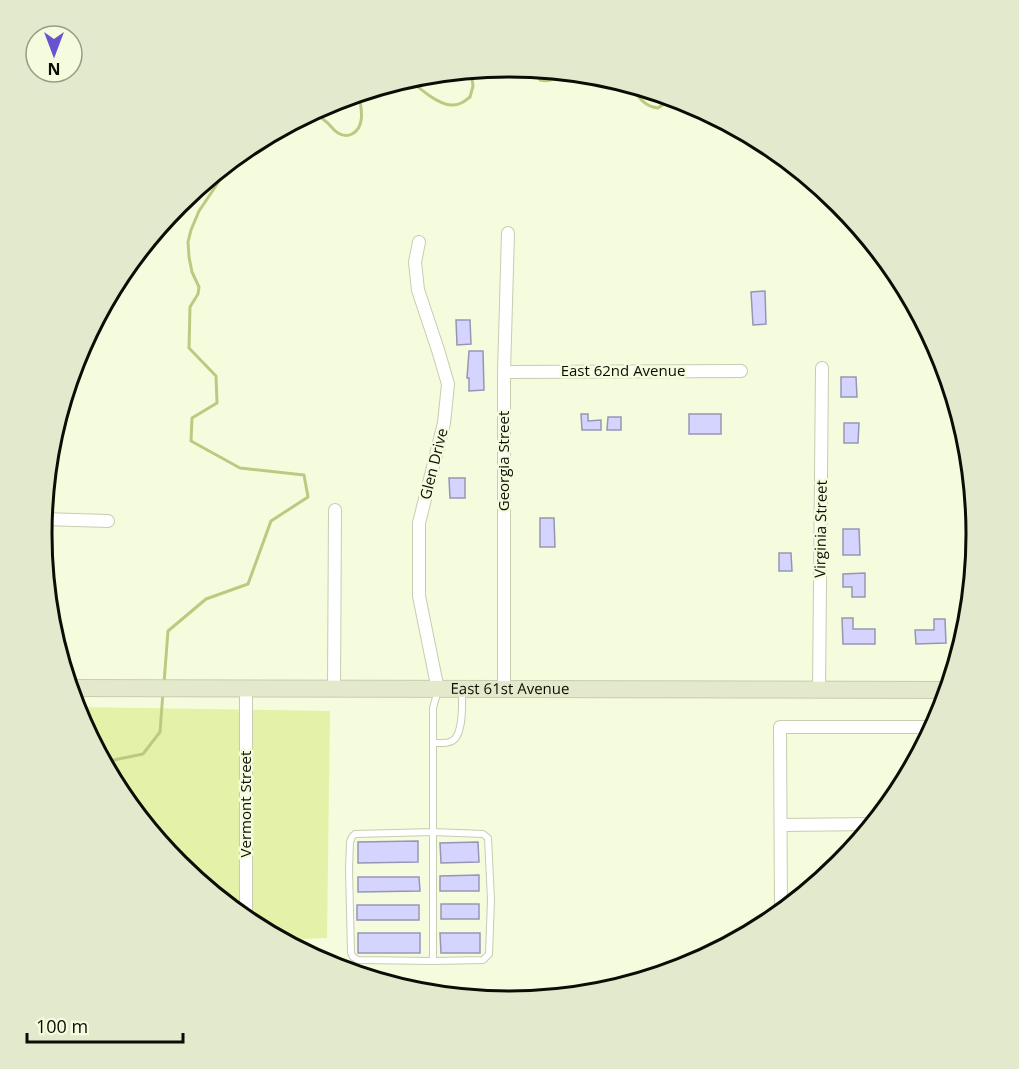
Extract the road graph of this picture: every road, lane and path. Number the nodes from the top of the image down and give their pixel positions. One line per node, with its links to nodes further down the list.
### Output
1 (508, 233): 5 (street, Georgia Street)
2 (419, 242): 12 (street, Glen Drive)
3 (822, 368): 16 (street, Virginia Street)
4 (741, 371): 5 (street, East 62nd Avenue)
5 (504, 372): 14 (street, Georgia Street)
6 (335, 510): 11 (street)
7 (53, 519): 8 (street)
8 (108, 521)
9 (80, 688): 10 (main road, East 61st Avenue)
10 (246, 689): 11 (main road, East 61st Avenue); 23 (street, Vermont Street)
11 (334, 689): 12 (main road, East 61st Avenue)
12 (438, 690): 13 (main road, East 61st Avenue); 18 (lane)
13 (462, 690): 14 (main road, East 61st Avenue); 18 (lane)
14 (504, 690): 16 (main road, East 61st Avenue)
15 (939, 690): 16 (main road, East 61st Avenue)
16 (819, 691)
17 (924, 727): 20 (street)
18 (433, 743): 21 (lane)
19 (863, 824): 20 (street)
20 (781, 825): 22 (street)
21 (433, 832): 24 (lane); 24 (lane); 24 (lane)
22 (781, 902)
23 (246, 907)
24 (432, 961)

